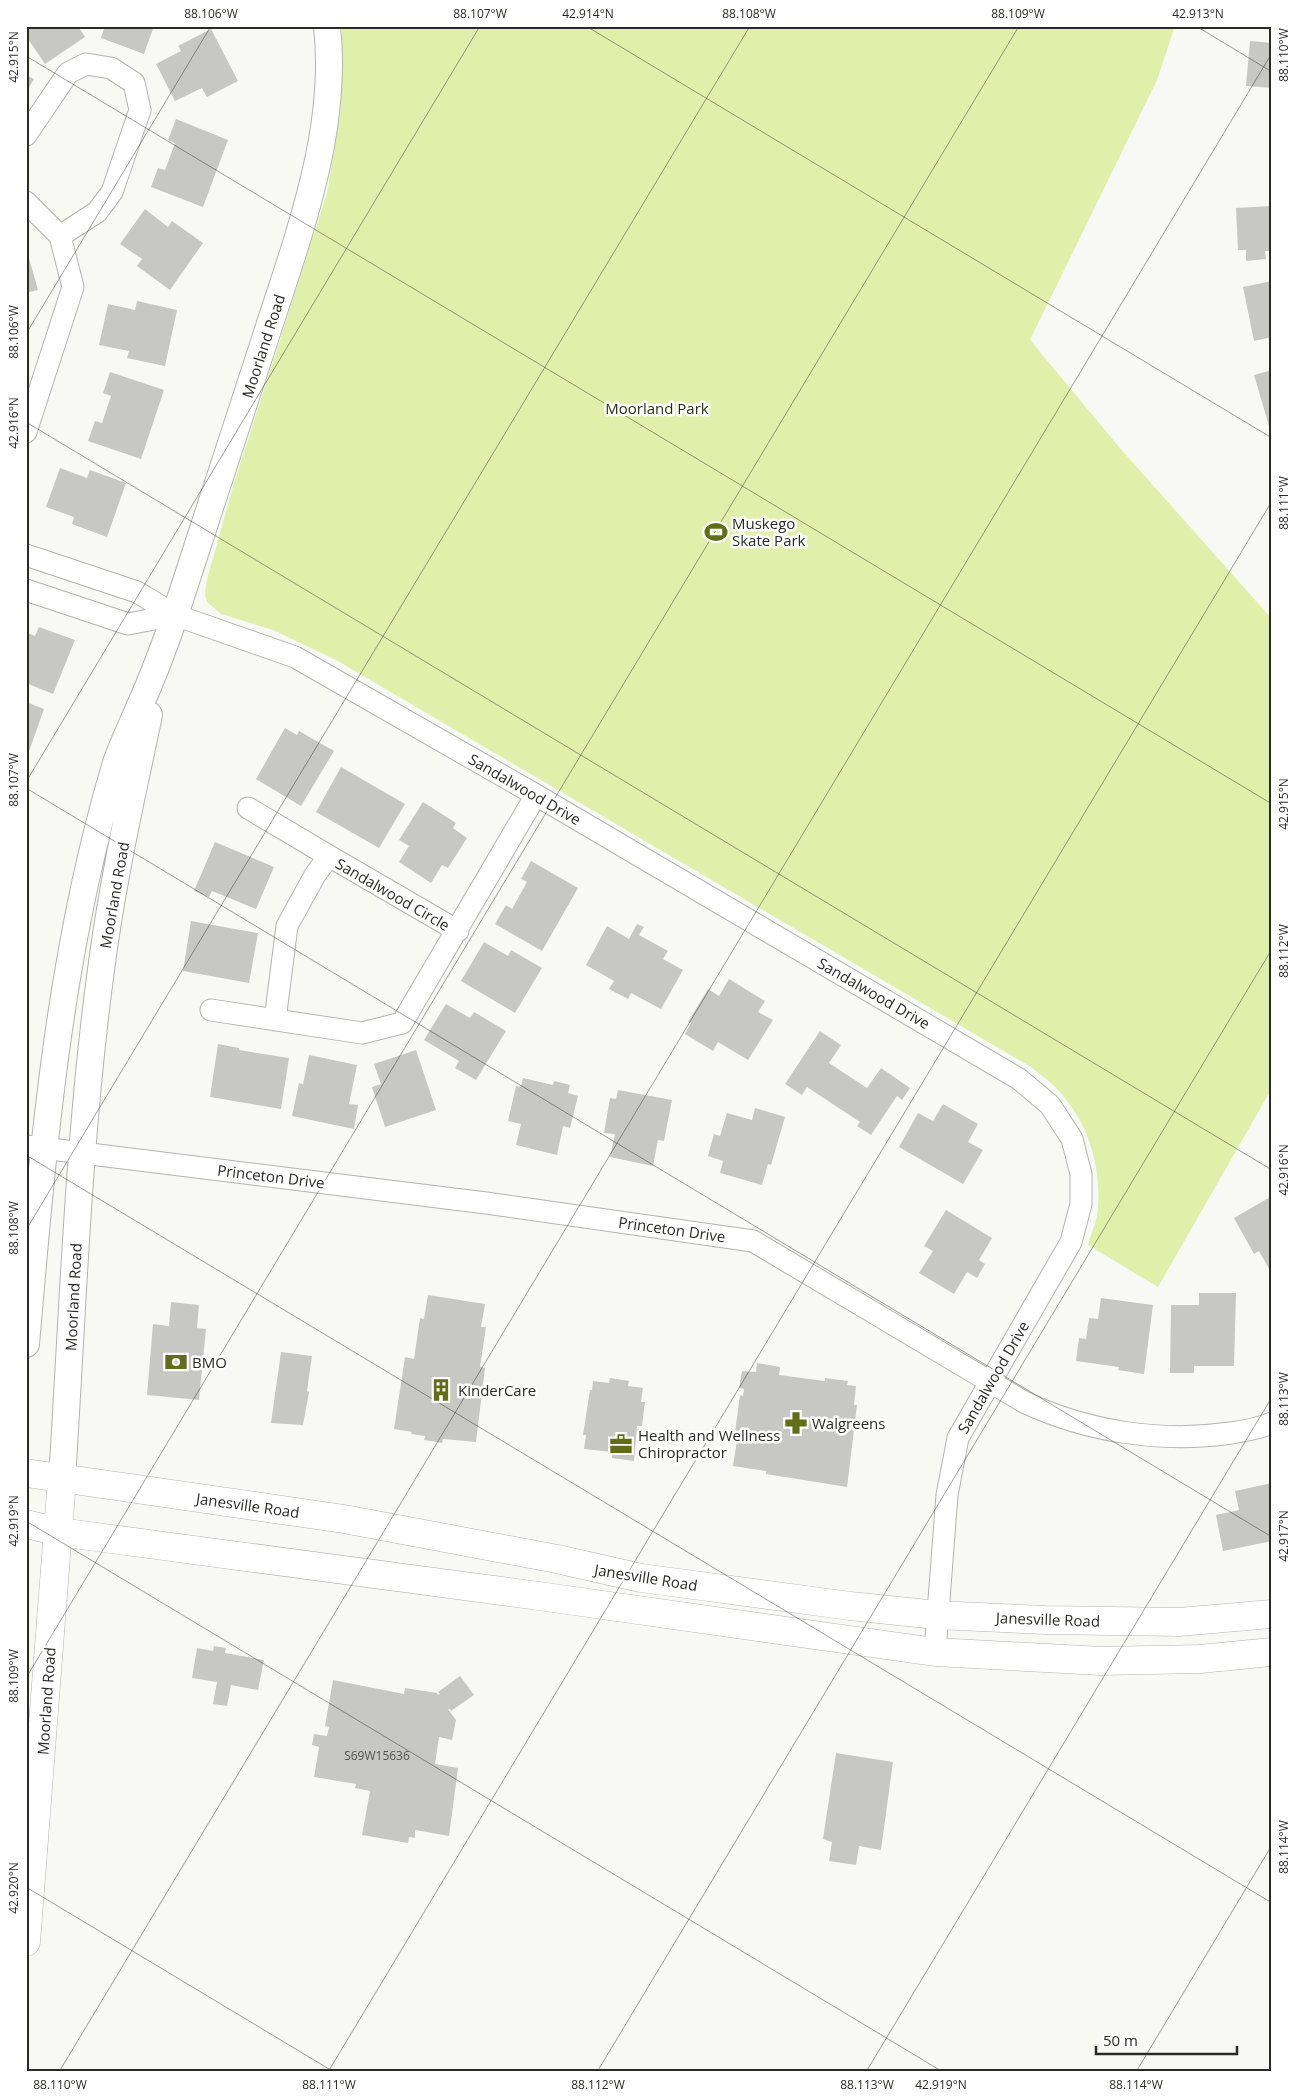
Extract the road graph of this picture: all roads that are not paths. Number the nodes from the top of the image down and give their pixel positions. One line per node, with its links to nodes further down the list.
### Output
1 (327, 26): 8 (street, Moorland Road)
2 (26, 135): 4 (street)
3 (26, 202): 4 (street)
4 (60, 236): 5 (street)
5 (26, 432)
6 (26, 555): 8 (street, Sandalwood Drive)
7 (26, 590): 8 (street)
8 (176, 615): 9 (street, Moorland Road); 10 (street, Sandalwood Drive)
9 (160, 658): 16 (street, Moorland Road); 17 (street, Moorland Road)
10 (536, 794): 13 (street, Sandalwood Circle); 19 (street, Sandalwood Drive)
11 (248, 808): 12 (street, Sandalwood Circle)
12 (329, 856): 13 (street, Sandalwood Circle); 15 (street, Sandalwood Circle)
13 (458, 931): 15 (street, Sandalwood Circle)
14 (211, 1010): 15 (street, Sandalwood Circle)
15 (275, 1020)
16 (34, 1147): 17 (street, Princeton Drive); 18 (street, Moorland Road)
17 (82, 1154): 19 (street, Princeton Drive); 22 (street, Moorland Road)
18 (26, 1344)
19 (990, 1382): 20 (street, Princeton Drive); 26 (street, Sandalwood Drive)
20 (1272, 1423)
21 (26, 1473): 22 (main road, Janesville Road)
22 (62, 1479): 24 (main road, Moorland Road); 26 (main road, Janesville Road)
23 (26, 1524): 24 (main road)
24 (59, 1532): 27 (main road); 29 (main road, Moorland Road)
25 (1272, 1614): 26 (main road, Janesville Road)
26 (937, 1615): 27 (street, Sandalwood Drive)
27 (934, 1652): 28 (main road)
28 (1272, 1652)
29 (26, 1942)

